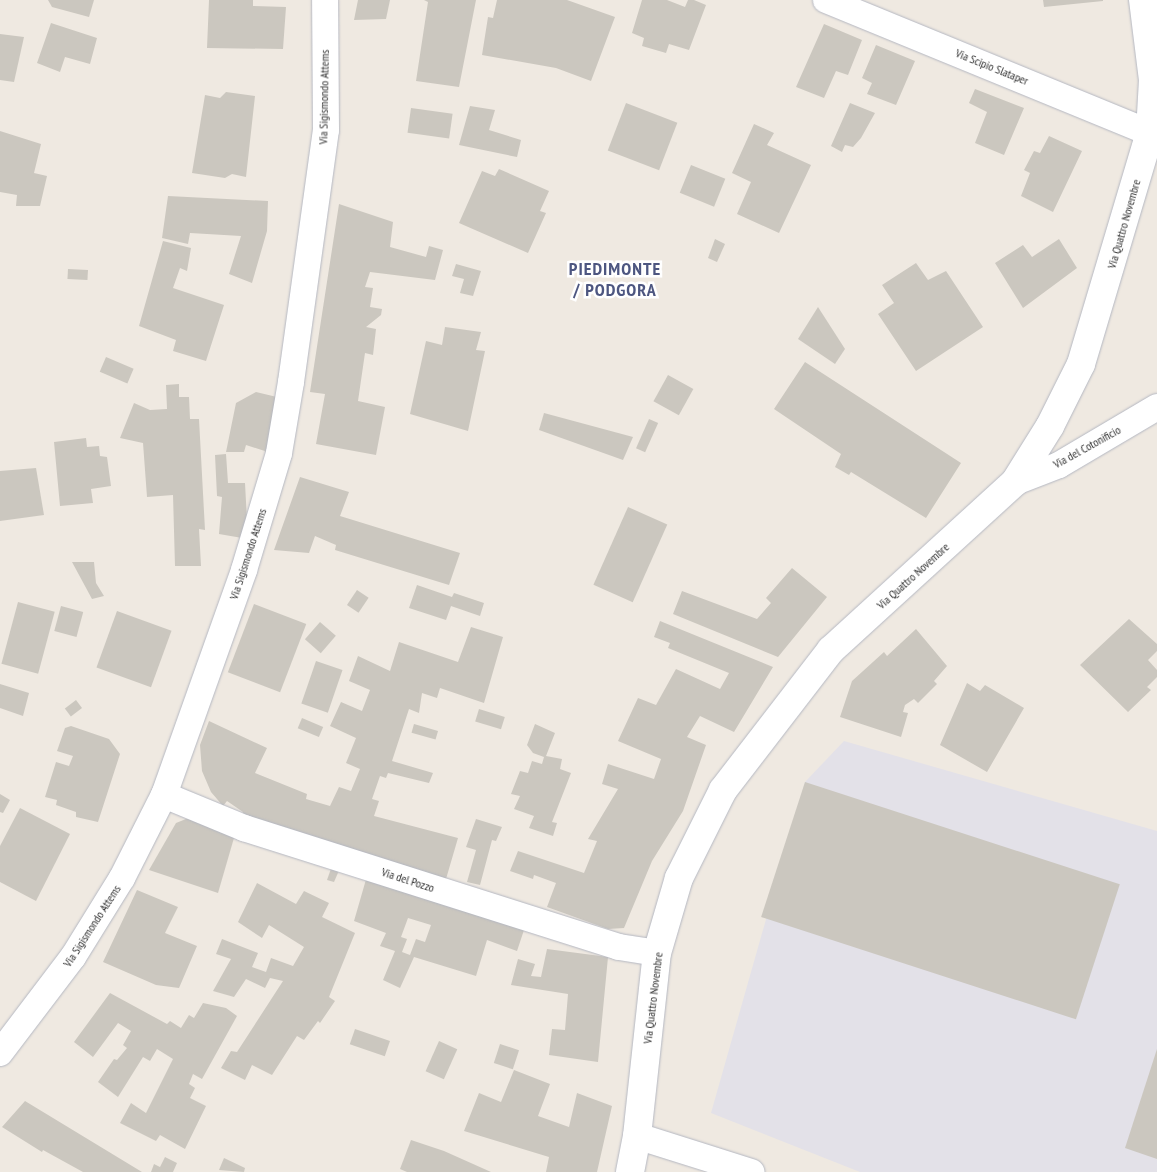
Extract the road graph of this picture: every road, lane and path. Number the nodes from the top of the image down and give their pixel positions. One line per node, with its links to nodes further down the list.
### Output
1 (325, 0): 7 (street, Via Sigismondo Attems)
2 (826, 0): 4 (street, Via Scipio Slataper)
3 (1143, 0): 4 (main road, Via Quattro Novembre)
4 (1154, 134): 6 (main road, Via Quattro Novembre)
5 (1157, 408): 6 (street, Via del Cotonificio)
6 (1015, 482): 8 (main road, Via Quattro Novembre)
7 (164, 795): 8 (street, Via del Pozzo); 9 (street, Via Sigismondo Attems)
8 (657, 953): 10 (main road, Via Quattro Novembre)
9 (0, 1053)
10 (637, 1136): 11 (main road, Via Quattro Novembre); 12 (street)
11 (630, 1172)
12 (751, 1172)

